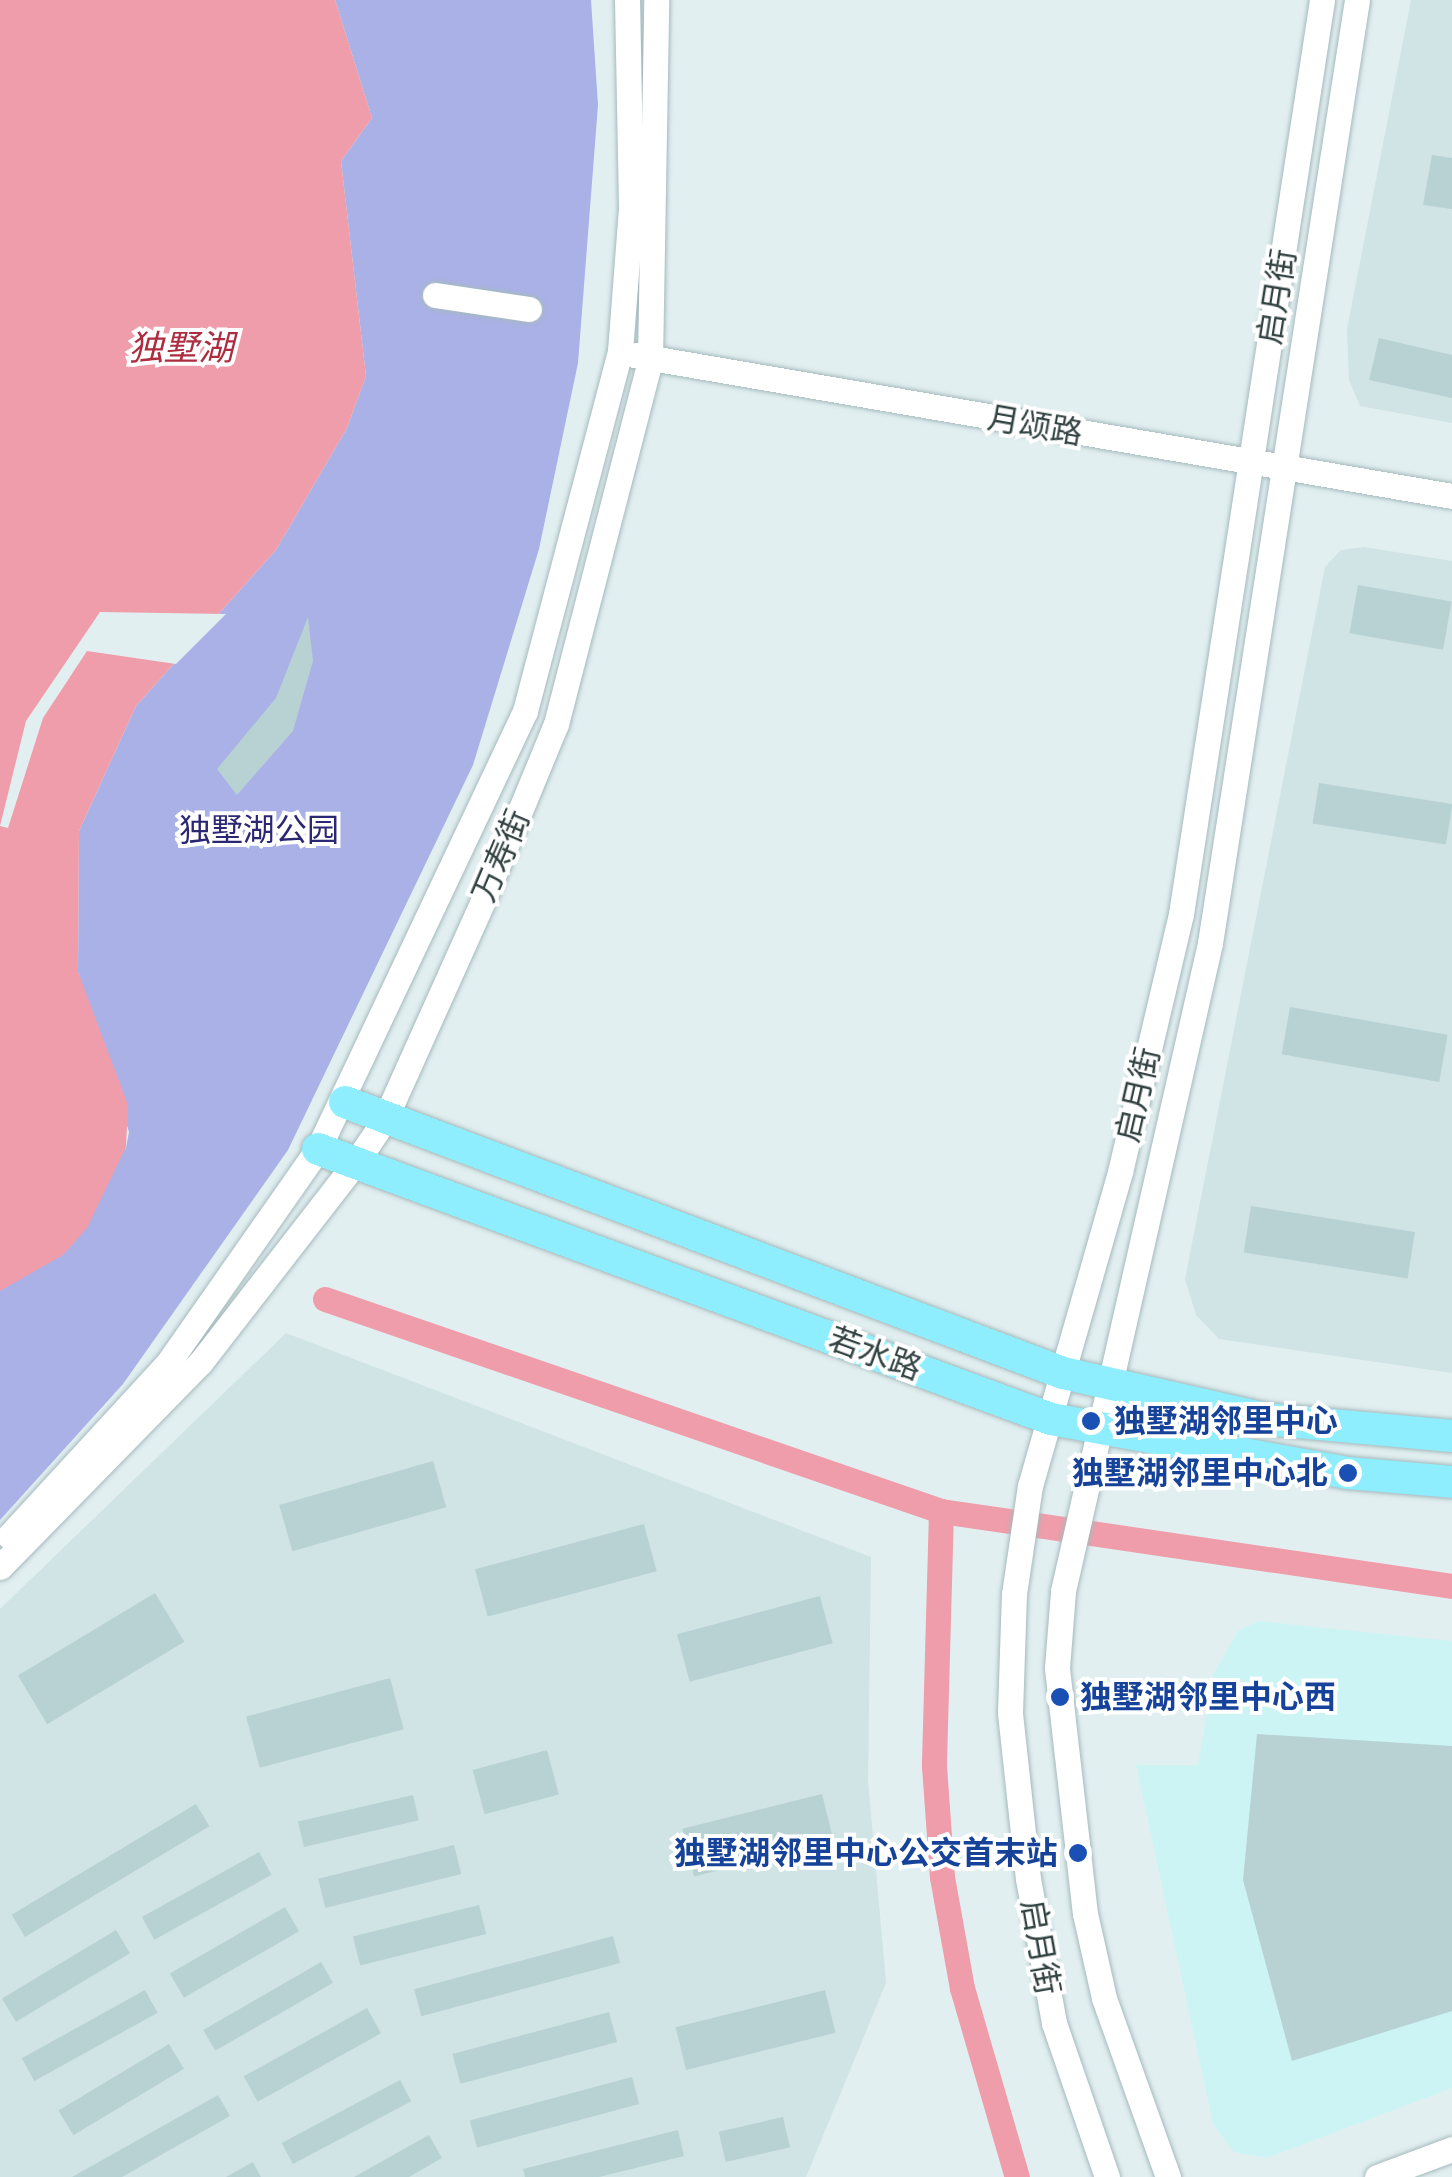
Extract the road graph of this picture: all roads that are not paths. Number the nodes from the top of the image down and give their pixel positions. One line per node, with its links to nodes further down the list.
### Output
1 (627, 0): 7 (street, 万寿街)
2 (656, 0): 8 (street, 万寿街)
3 (1322, 0): 9 (street, 启月街)
4 (1356, 0): 10 (street, 启月街)
5 (436, 295): 6 (street)
6 (528, 309)
7 (620, 351): 8 (street, 月颂路); 12 (street, 万寿街)
8 (650, 360): 9 (street, 月颂路); 13 (street, 万寿街)
9 (1251, 464): 10 (street, 月颂路); 16 (street, 启月街)
10 (1283, 468): 11 (street, 月颂路); 17 (street, 启月街)
11 (1452, 496)
12 (345, 1102): 13 (main road, 若水路); 14 (street, 万寿街)
13 (385, 1119): 15 (street, 万寿街); 16 (main road, 若水路)
14 (318, 1148): 15 (main road, 若水路); 22 (street, 万寿街)
15 (356, 1162): 18 (main road, 若水路); 23 (street, 万寿街)
16 (1064, 1374): 17 (main road, 若水路); 18 (street, 启月街)
17 (1116, 1388): 19 (street, 启月街); 20 (main road, 若水路)
18 (1051, 1419): 19 (main road, 若水路); 25 (street, 启月街)
19 (1106, 1432): 21 (main road, 若水路); 26 (street, 启月街)
20 (1452, 1436)
21 (1452, 1482)
22 (0, 1546)
23 (0, 1567)
24 (1452, 2148): 27 (street)
25 (1107, 2177)
26 (1168, 2177)
27 (1377, 2177)

